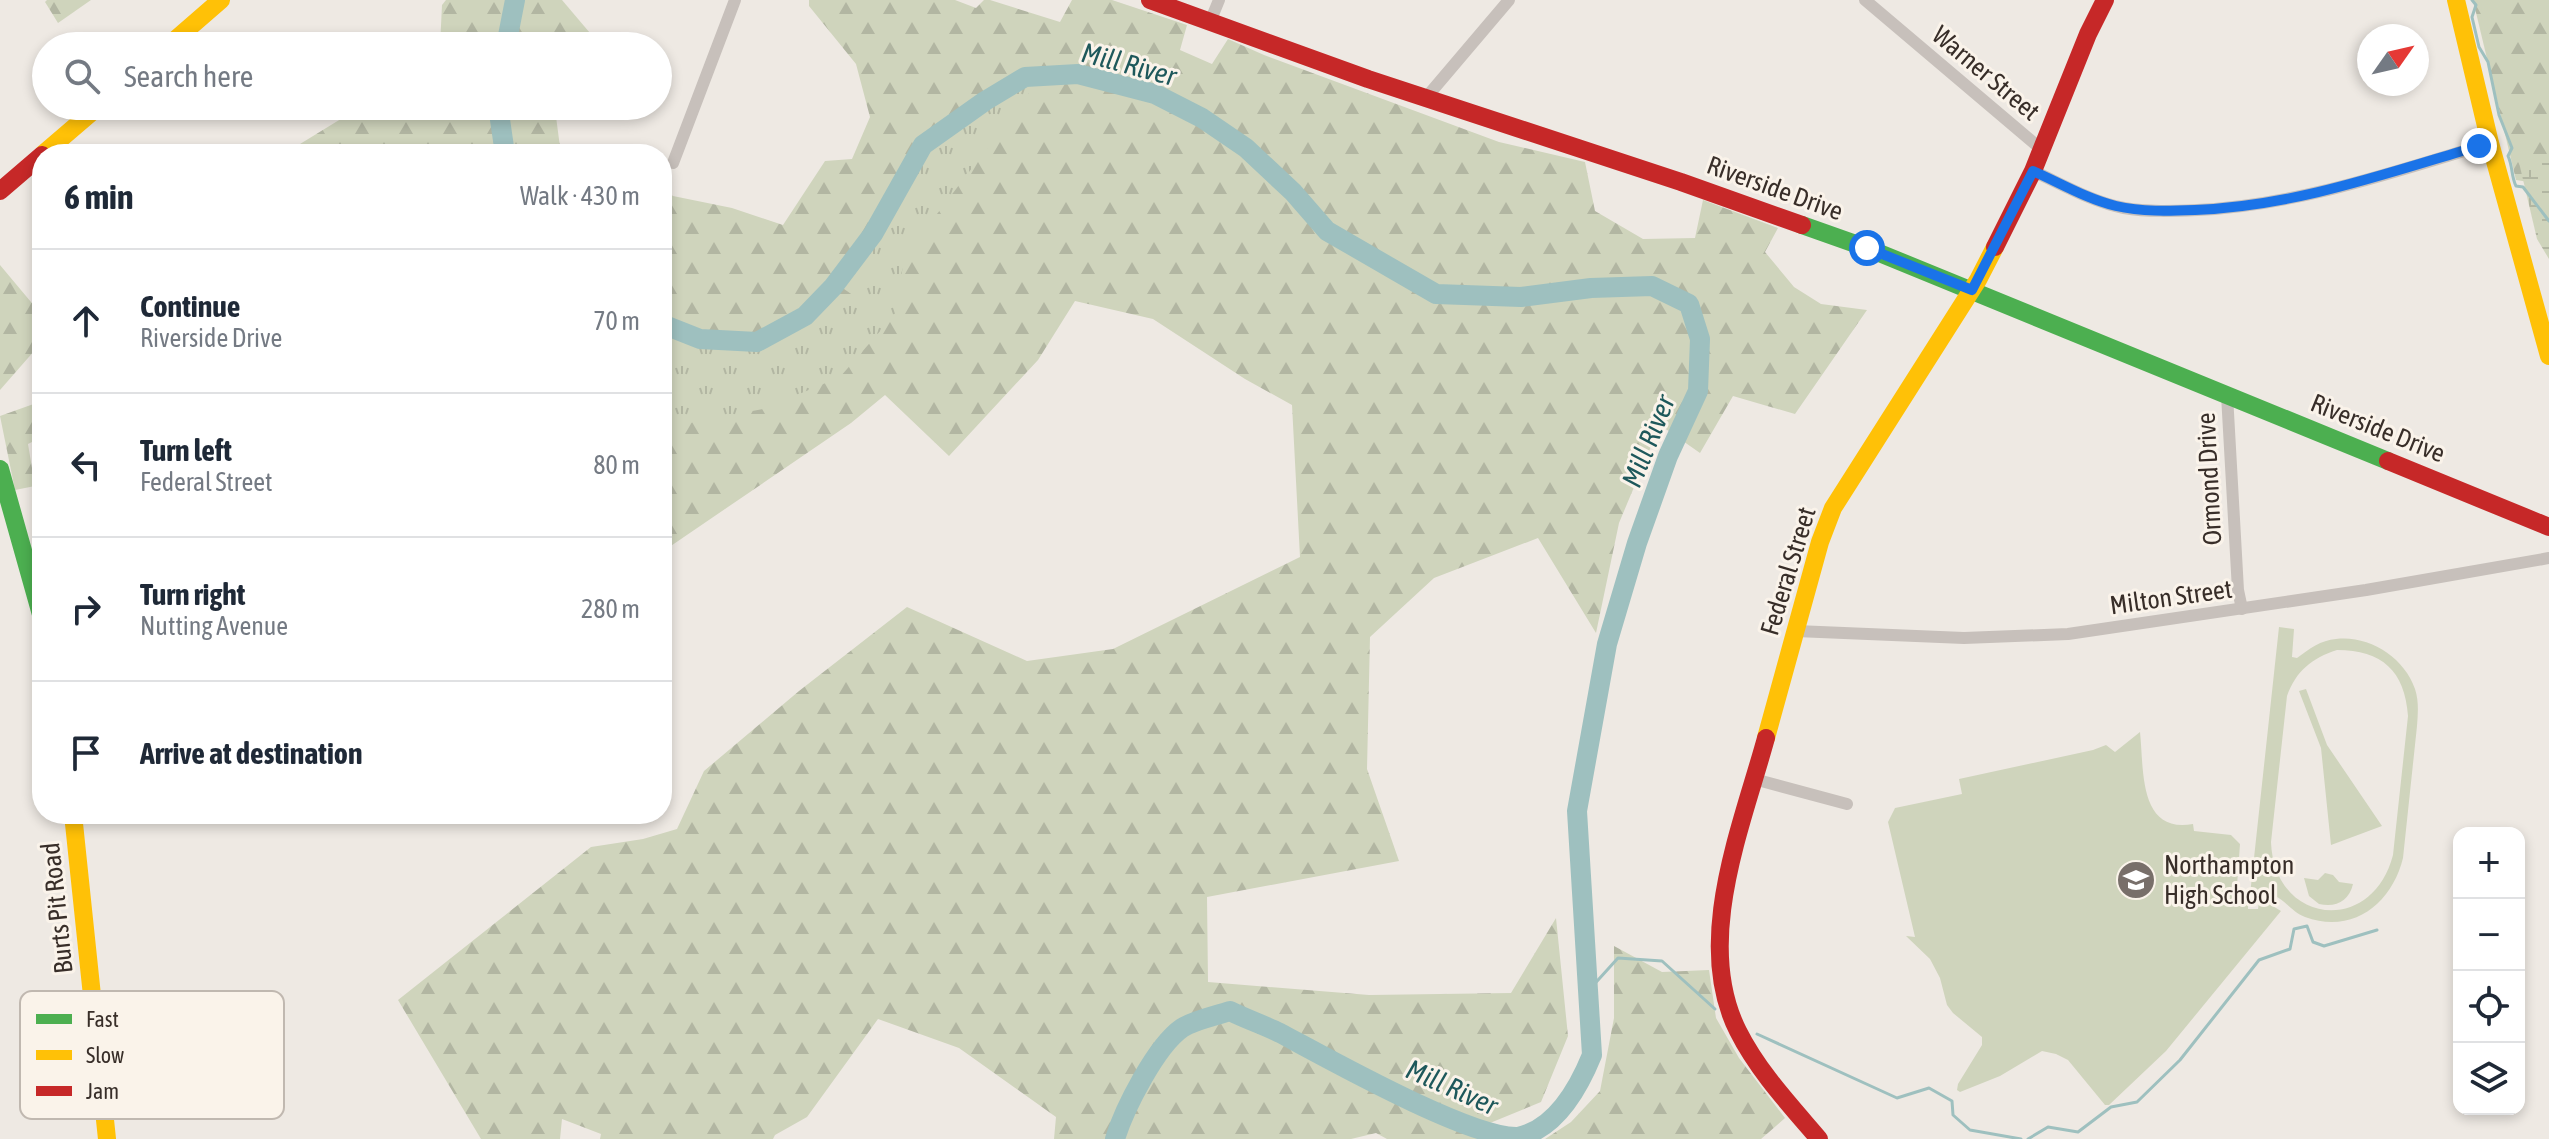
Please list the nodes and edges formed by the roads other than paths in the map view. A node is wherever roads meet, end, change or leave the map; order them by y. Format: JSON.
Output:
{"nodes":[{"id":1,"x":221,"y":0,"type":"edge"},
{"id":2,"x":735,"y":0,"type":"edge"},
{"id":3,"x":1150,"y":0,"type":"edge"},
{"id":4,"x":1219,"y":0,"type":"edge"},
{"id":5,"x":1509,"y":0,"type":"edge"},
{"id":6,"x":1865,"y":0,"type":"edge"},
{"id":7,"x":2105,"y":0,"type":"edge"},
{"id":8,"x":2456,"y":0,"type":"edge"},
{"id":9,"x":1210,"y":22,"type":"junction"},
{"id":10,"x":184,"y":32,"type":"edge"},
{"id":11,"x":1425,"y":99,"type":"junction"},
{"id":12,"x":83,"y":120,"type":"edge"},
{"id":13,"x":2490,"y":143,"type":"junction"},
{"id":14,"x":55,"y":144,"type":"edge"},
{"id":15,"x":2041,"y":149,"type":"junction"},
{"id":16,"x":32,"y":163,"type":"edge"},
{"id":17,"x":673,"y":163,"type":"dead end"},
{"id":18,"x":2033,"y":171,"type":"junction"},
{"id":19,"x":0,"y":191,"type":"edge"},
{"id":20,"x":1972,"y":290,"type":"junction"},
{"id":21,"x":2549,"y":356,"type":"edge"},
{"id":22,"x":2227,"y":395,"type":"junction"},
{"id":23,"x":0,"y":469,"type":"edge"},
{"id":24,"x":2549,"y":527,"type":"edge"},
{"id":25,"x":2549,"y":558,"type":"edge"},
{"id":26,"x":32,"y":583,"type":"edge"},
{"id":27,"x":2242,"y":609,"type":"junction"},
{"id":28,"x":1796,"y":631,"type":"junction"},
{"id":29,"x":1754,"y":779,"type":"junction"},
{"id":30,"x":1847,"y":804,"type":"dead end"},
{"id":31,"x":74,"y":824,"type":"edge"},
{"id":32,"x":92,"y":991,"type":"edge"},
{"id":33,"x":105,"y":1119,"type":"edge"},
{"id":34,"x":107,"y":1139,"type":"edge"},
{"id":35,"x":1819,"y":1139,"type":"edge"}],
"edges":[{"from":1,"to":10,"type":"street"},
{"from":2,"to":17,"type":"street"},
{"from":3,"to":9,"type":"street","name":"Riverside Drive"},
{"from":4,"to":9,"type":"street"},
{"from":5,"to":11,"type":"street"},
{"from":6,"to":15,"type":"street","name":"Warner Street"},
{"from":7,"to":15,"type":"street","name":"Federal Street"},
{"from":8,"to":13,"type":"street"},
{"from":9,"to":11,"type":"street","name":"Riverside Drive"},
{"from":11,"to":20,"type":"street","name":"Riverside Drive"},
{"from":12,"to":14,"type":"street"},
{"from":13,"to":18,"type":"street"},
{"from":13,"to":21,"type":"street"},
{"from":15,"to":18,"type":"street","name":"Federal Street"},
{"from":16,"to":19,"type":"street"},
{"from":18,"to":20,"type":"street","name":"Federal Street"},
{"from":20,"to":22,"type":"street","name":"Riverside Drive"},
{"from":20,"to":28,"type":"street","name":"Federal Street"},
{"from":22,"to":24,"type":"street","name":"Riverside Drive"},
{"from":22,"to":27,"type":"street","name":"Ormond Drive"},
{"from":23,"to":26,"type":"street"},
{"from":25,"to":27,"type":"street","name":"Milton Street"},
{"from":27,"to":28,"type":"street","name":"Milton Street"},
{"from":28,"to":29,"type":"street","name":"Federal Street"},
{"from":29,"to":30,"type":"street"},
{"from":29,"to":35,"type":"street","name":"Federal Street"},
{"from":31,"to":32,"type":"street","name":"Burts Pit Road"},
{"from":33,"to":34,"type":"street","name":"Burts Pit Road"}]}
